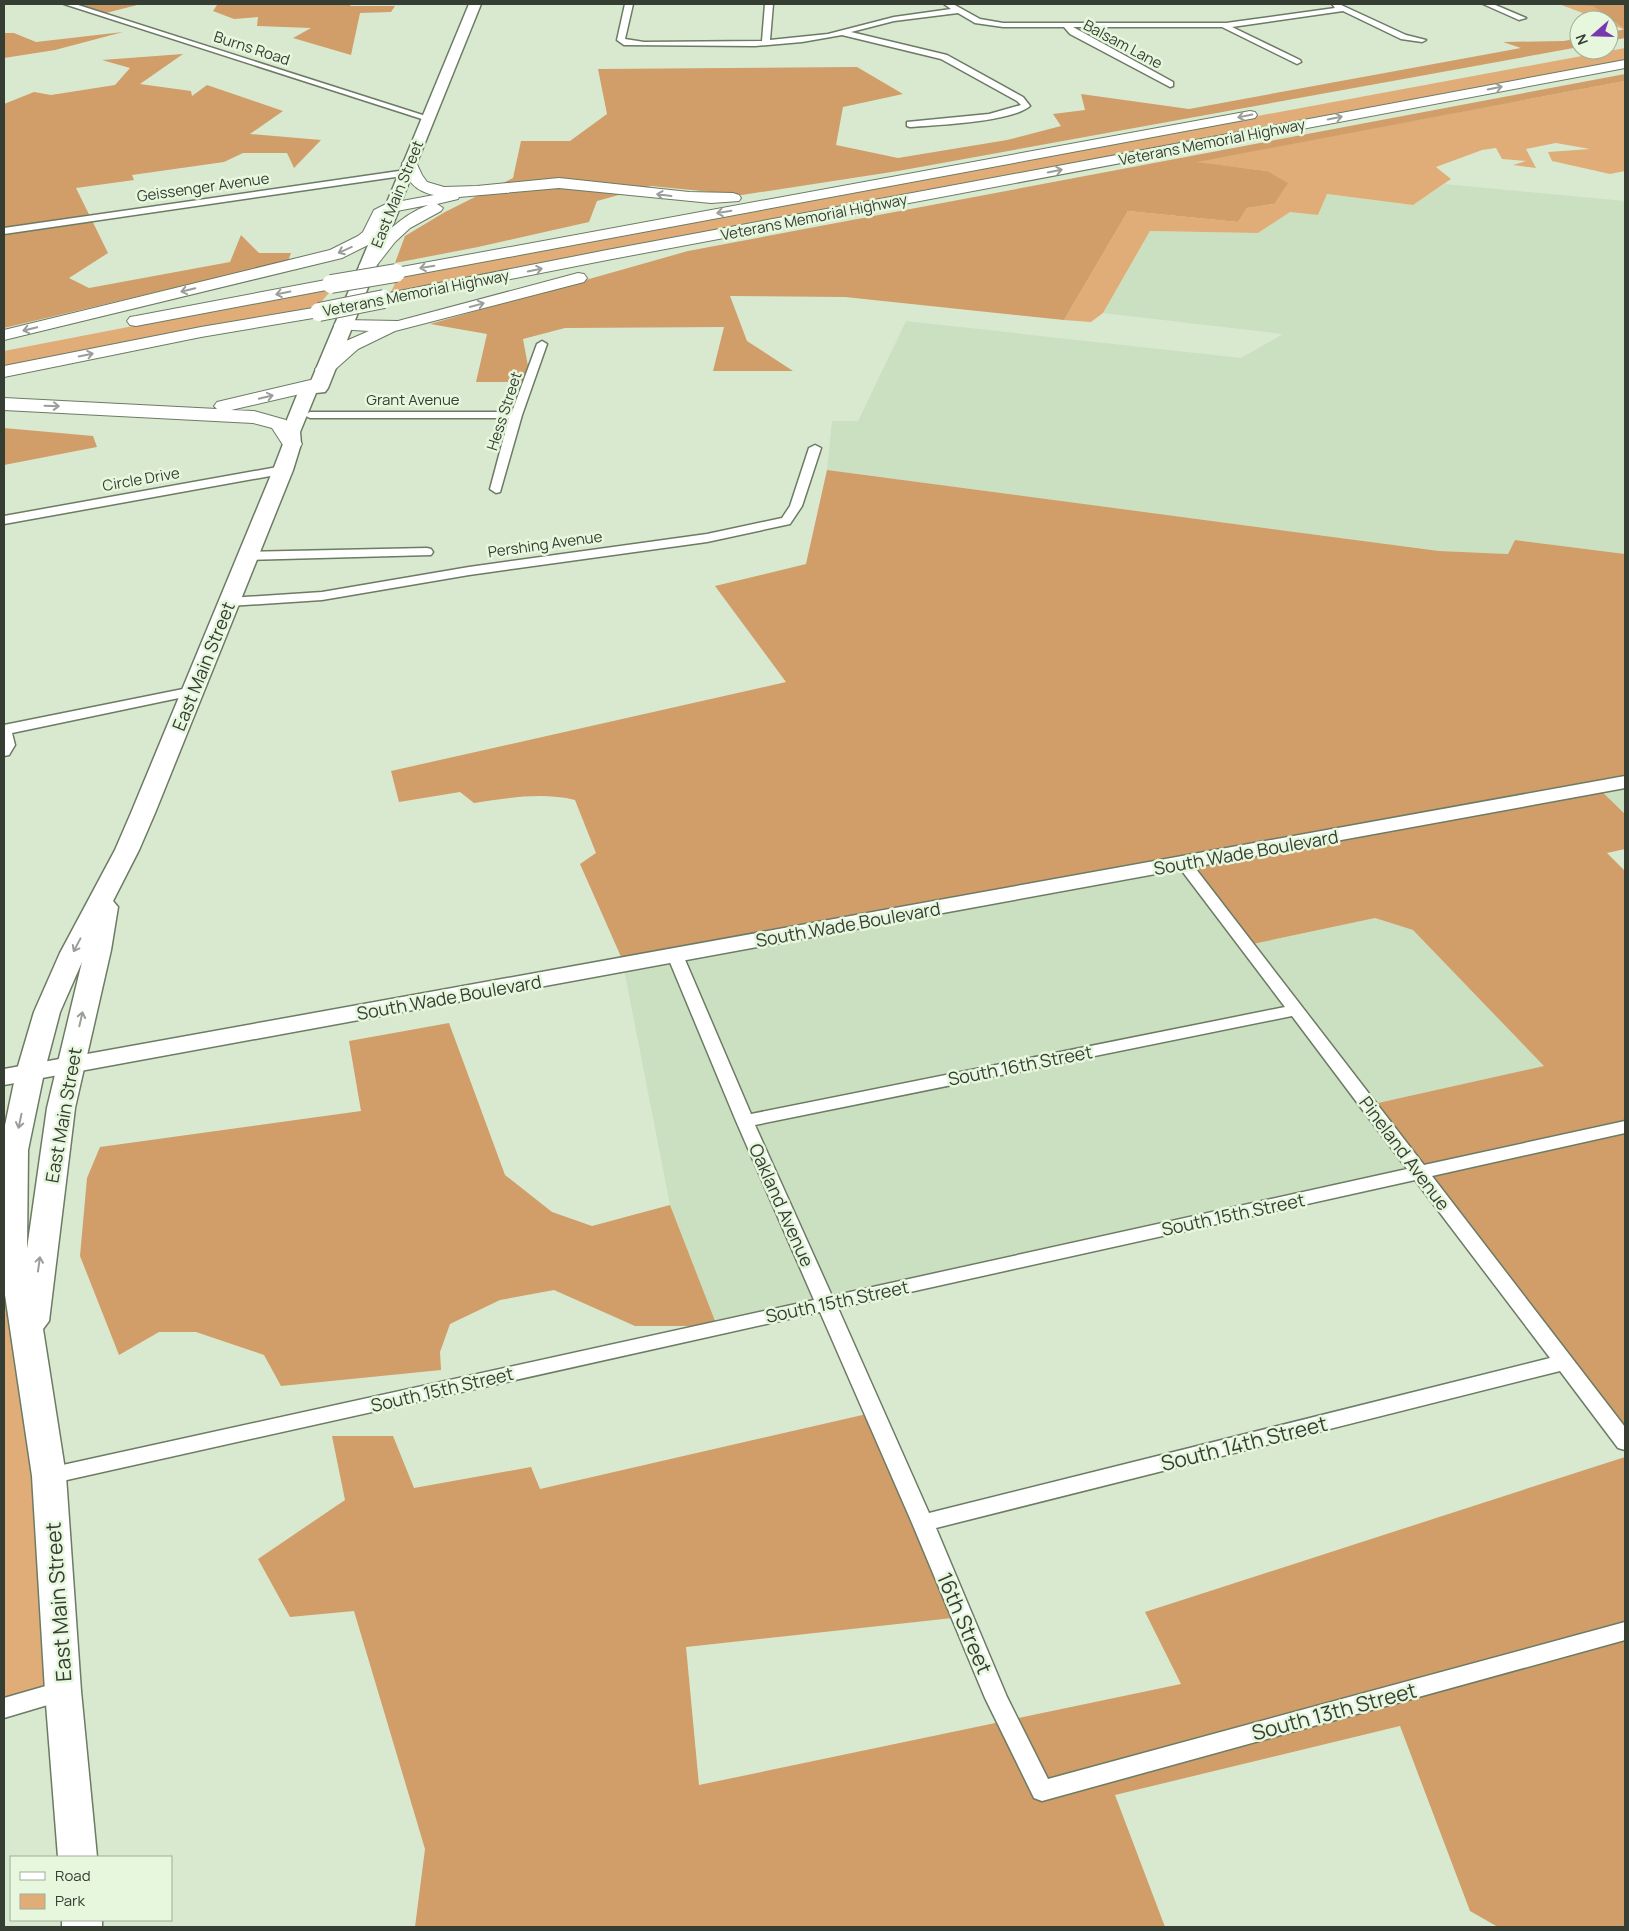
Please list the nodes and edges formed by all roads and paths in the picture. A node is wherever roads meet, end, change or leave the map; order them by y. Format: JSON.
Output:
{"nodes":[{"id":1,"x":68,"y":4,"type":"edge"},
{"id":2,"x":475,"y":4,"type":"edge"},
{"id":3,"x":629,"y":4,"type":"edge"},
{"id":4,"x":769,"y":4,"type":"edge"},
{"id":5,"x":948,"y":4,"type":"edge"},
{"id":6,"x":1332,"y":4,"type":"edge"},
{"id":7,"x":1486,"y":4,"type":"edge"},
{"id":8,"x":1343,"y":9,"type":"junction"},
{"id":9,"x":960,"y":10,"type":"junction"},
{"id":10,"x":1522,"y":18,"type":"dead end"},
{"id":11,"x":1066,"y":25,"type":"junction"},
{"id":12,"x":1223,"y":25,"type":"junction"},
{"id":13,"x":843,"y":32,"type":"junction"},
{"id":14,"x":1422,"y":40,"type":"dead end"},
{"id":15,"x":622,"y":41,"type":"joint"},
{"id":16,"x":766,"y":43,"type":"junction"},
{"id":17,"x":1297,"y":62,"type":"dead end"},
{"id":18,"x":1625,"y":64,"type":"edge"},
{"id":19,"x":1170,"y":84,"type":"dead end"},
{"id":20,"x":1267,"y":112,"type":"dead end"},
{"id":21,"x":428,"y":118,"type":"junction"},
{"id":22,"x":910,"y":124,"type":"dead end"},
{"id":23,"x":1007,"y":160,"type":"junction"},
{"id":24,"x":408,"y":168,"type":"junction"},
{"id":25,"x":1028,"y":176,"type":"junction"},
{"id":26,"x":490,"y":189,"type":"junction"},
{"id":27,"x":612,"y":202,"type":"dead end"},
{"id":28,"x":392,"y":207,"type":"junction"},
{"id":29,"x":608,"y":219,"type":"dead end"},
{"id":30,"x":4,"y":231,"type":"edge"},
{"id":31,"x":448,"y":263,"type":"junction"},
{"id":32,"x":367,"y":266,"type":"junction"},
{"id":33,"x":343,"y":325,"type":"junction"},
{"id":34,"x":398,"y":326,"type":"junction"},
{"id":35,"x":4,"y":335,"type":"edge"},
{"id":36,"x":542,"y":344,"type":"dead end"},
{"id":37,"x":4,"y":347,"type":"edge"},
{"id":38,"x":4,"y":372,"type":"edge"},
{"id":39,"x":321,"y":377,"type":"junction"},
{"id":40,"x":4,"y":404,"type":"edge"},
{"id":41,"x":113,"y":409,"type":"junction"},
{"id":42,"x":516,"y":414,"type":"junction"},
{"id":43,"x":310,"y":415,"type":"junction"},
{"id":44,"x":292,"y":444,"type":"junction"},
{"id":45,"x":815,"y":448,"type":"dead end"},
{"id":46,"x":283,"y":470,"type":"junction"},
{"id":47,"x":496,"y":489,"type":"dead end"},
{"id":48,"x":4,"y":520,"type":"edge"},
{"id":49,"x":427,"y":552,"type":"dead end"},
{"id":50,"x":248,"y":556,"type":"junction"},
{"id":51,"x":229,"y":602,"type":"junction"},
{"id":52,"x":193,"y":691,"type":"junction"},
{"id":53,"x":4,"y":730,"type":"edge"},
{"id":54,"x":4,"y":752,"type":"edge"},
{"id":55,"x":1625,"y":782,"type":"edge"},
{"id":56,"x":1184,"y":863,"type":"junction"},
{"id":57,"x":108,"y":886,"type":"junction"},
{"id":58,"x":675,"y":955,"type":"junction"},
{"id":59,"x":1296,"y":1010,"type":"junction"},
{"id":60,"x":70,"y":1067,"type":"junction"},
{"id":61,"x":17,"y":1076,"type":"edge"},
{"id":62,"x":745,"y":1121,"type":"junction"},
{"id":63,"x":1625,"y":1127,"type":"edge"},
{"id":64,"x":1420,"y":1173,"type":"junction"},
{"id":65,"x":826,"y":1304,"type":"junction"},
{"id":66,"x":30,"y":1347,"type":"junction"},
{"id":67,"x":1565,"y":1362,"type":"junction"},
{"id":68,"x":1625,"y":1442,"type":"edge"},
{"id":69,"x":893,"y":1454,"type":"joint"},
{"id":70,"x":49,"y":1476,"type":"junction"},
{"id":71,"x":924,"y":1523,"type":"junction"},
{"id":72,"x":1625,"y":1631,"type":"edge"},
{"id":73,"x":63,"y":1691,"type":"junction"},
{"id":74,"x":4,"y":1708,"type":"edge"},
{"id":75,"x":1042,"y":1791,"type":"joint"},
{"id":76,"x":77,"y":1856,"type":"edge"}],
"edges":[{"from":1,"to":21,"type":"street","name":"Burns Road"},
{"from":2,"to":21,"type":"main road","name":"East Main Street"},
{"from":3,"to":15,"type":"street"},
{"from":4,"to":16,"type":"street"},
{"from":5,"to":9,"type":"street"},
{"from":6,"to":8,"type":"street"},
{"from":7,"to":10,"type":"street"},
{"from":8,"to":12,"type":"street"},
{"from":8,"to":14,"type":"street"},
{"from":9,"to":11,"type":"street"},
{"from":9,"to":13,"type":"street"},
{"from":11,"to":12,"type":"street"},
{"from":11,"to":19,"type":"street","name":"Balsam Lane"},
{"from":12,"to":17,"type":"street"},
{"from":13,"to":16,"type":"street"},
{"from":13,"to":22,"type":"street"},
{"from":15,"to":16,"type":"street"},
{"from":25,"to":18,"type":"highway","name":"Veterans Memorial Highway","one_way":true},
{"from":20,"to":23,"type":"highway","name":"Veterans Memorial Highway","one_way":true},
{"from":21,"to":24,"type":"main road","name":"East Main Street"},
{"from":23,"to":26,"type":"highway","one_way":true},
{"from":23,"to":31,"type":"highway","name":"Veterans Memorial Highway","one_way":true},
{"from":24,"to":26,"type":"highway"},
{"from":24,"to":28,"type":"main road","name":"East Main Street"},
{"from":24,"to":30,"type":"street","name":"Geissenger Avenue"},
{"from":34,"to":25,"type":"highway","one_way":true},
{"from":38,"to":25,"type":"highway","name":"Veterans Memorial Highway","one_way":true,"bridge":true},
{"from":26,"to":28,"type":"highway"},
{"from":27,"to":32,"type":"highway"},
{"from":28,"to":32,"type":"highway","name":"East Main Street"},
{"from":28,"to":35,"type":"highway","one_way":true},
{"from":29,"to":31,"type":"highway"},
{"from":31,"to":37,"type":"highway","name":"Veterans Memorial Highway","one_way":true,"bridge":true},
{"from":32,"to":33,"type":"highway","name":"East Main Street"},
{"from":33,"to":34,"type":"highway"},
{"from":33,"to":39,"type":"highway","name":"East Main Street"},
{"from":34,"to":39,"type":"highway"},
{"from":36,"to":42,"type":"street","name":"Hess Street"},
{"from":41,"to":39,"type":"highway","one_way":true},
{"from":39,"to":43,"type":"highway","name":"East Main Street"},
{"from":39,"to":44,"type":"highway","name":"East Main Street"},
{"from":40,"to":41,"type":"highway","one_way":true},
{"from":41,"to":44,"type":"highway"},
{"from":42,"to":43,"type":"street","name":"Grant Avenue"},
{"from":42,"to":47,"type":"street","name":"Hess Street"},
{"from":43,"to":44,"type":"highway","name":"East Main Street"},
{"from":44,"to":46,"type":"highway","name":"East Main Street"},
{"from":45,"to":51,"type":"street","name":"Pershing Avenue"},
{"from":46,"to":48,"type":"street","name":"Circle Drive"},
{"from":46,"to":50,"type":"highway","name":"East Main Street"},
{"from":49,"to":50,"type":"street"},
{"from":50,"to":51,"type":"highway","name":"East Main Street"},
{"from":51,"to":52,"type":"highway","name":"East Main Street"},
{"from":52,"to":53,"type":"street"},
{"from":52,"to":57,"type":"highway","name":"East Main Street"},
{"from":53,"to":54,"type":"street"},
{"from":55,"to":56,"type":"main road","name":"South Wade Boulevard"},
{"from":56,"to":58,"type":"main road","name":"South Wade Boulevard"},
{"from":56,"to":59,"type":"street","name":"Pineland Avenue"},
{"from":60,"to":57,"type":"highway","name":"East Main Street","one_way":true},
{"from":57,"to":61,"type":"highway","name":"East Main Street","one_way":true},
{"from":58,"to":60,"type":"main road","name":"South Wade Boulevard"},
{"from":58,"to":62,"type":"street","name":"Oakland Avenue"},
{"from":59,"to":62,"type":"street","name":"South 16th Street"},
{"from":59,"to":64,"type":"street","name":"Pineland Avenue"},
{"from":60,"to":61,"type":"main road","name":"South Wade Boulevard"},
{"from":66,"to":60,"type":"highway","name":"East Main Street","one_way":true},
{"from":61,"to":66,"type":"highway","name":"East Main Street","one_way":true},
{"from":62,"to":65,"type":"street","name":"Oakland Avenue"},
{"from":63,"to":64,"type":"street","name":"South 15th Street"},
{"from":64,"to":65,"type":"street","name":"South 15th Street"},
{"from":64,"to":67,"type":"street","name":"Pineland Avenue"},
{"from":65,"to":69,"type":"street","name":"Oakland Avenue"},
{"from":65,"to":70,"type":"street","name":"South 15th Street"},
{"from":66,"to":70,"type":"highway","name":"East Main Street"},
{"from":67,"to":68,"type":"street","name":"Pineland Avenue"},
{"from":67,"to":71,"type":"street","name":"South 14th Street"},
{"from":69,"to":71,"type":"street","name":"16th Street"},
{"from":70,"to":73,"type":"highway","name":"East Main Street"},
{"from":71,"to":75,"type":"street","name":"16th Street"},
{"from":72,"to":75,"type":"street","name":"South 13th Street"},
{"from":73,"to":74,"type":"street"},
{"from":73,"to":76,"type":"highway","name":"East Main Street"}]}
